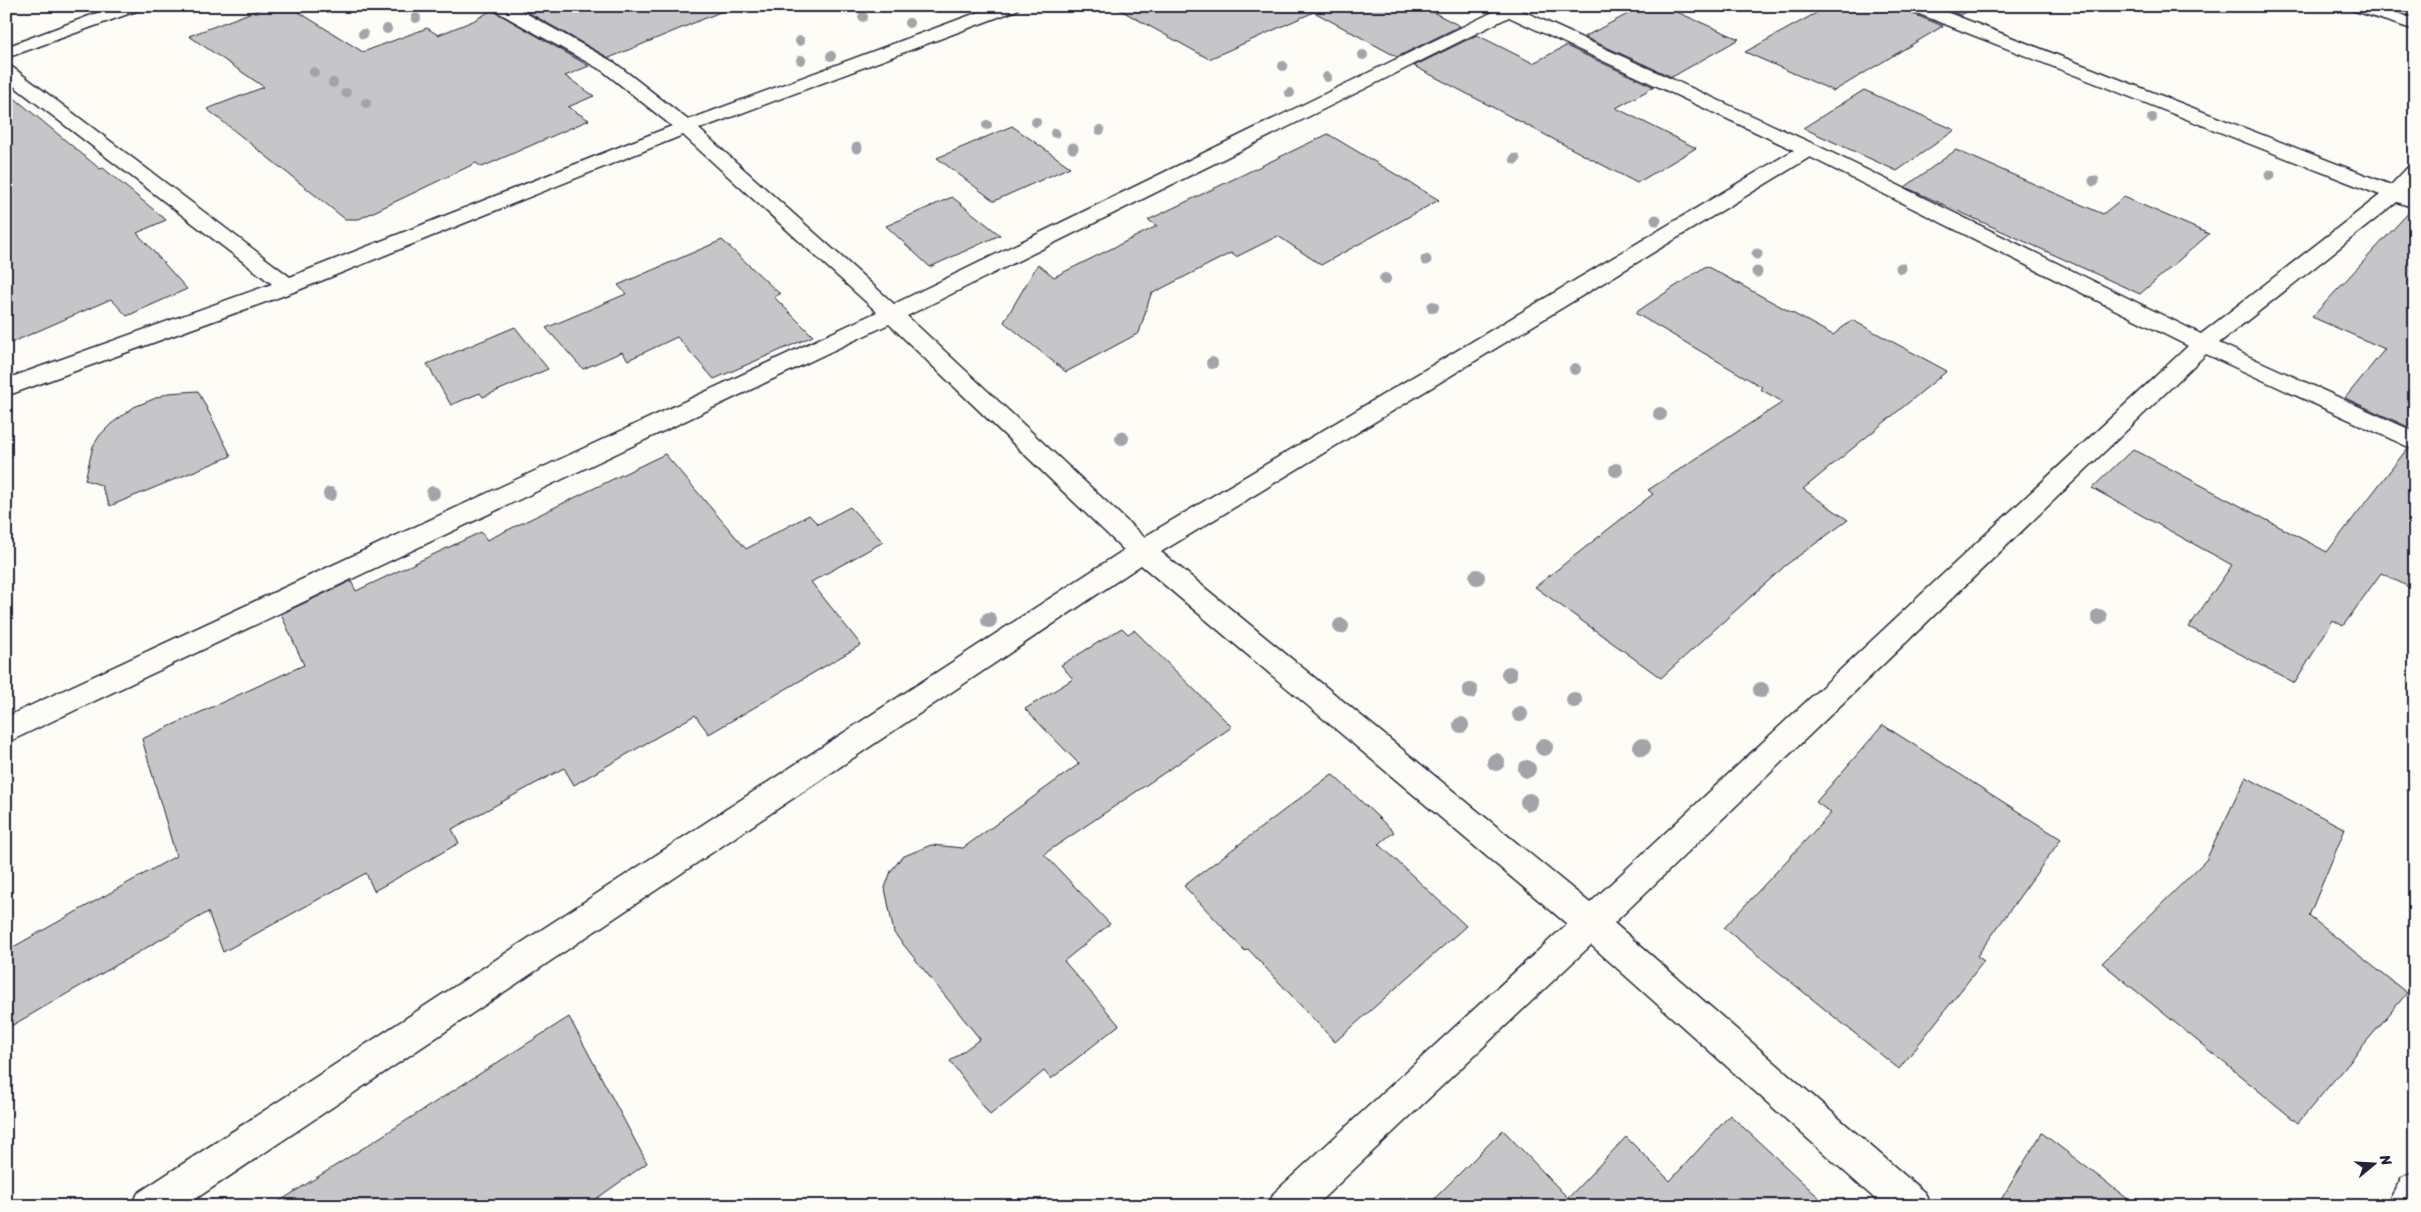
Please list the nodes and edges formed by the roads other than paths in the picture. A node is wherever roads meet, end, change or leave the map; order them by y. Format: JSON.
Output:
{"nodes":[{"id":1,"x":134,"y":6,"type":"edge"},
{"id":2,"x":500,"y":6,"type":"edge"},
{"id":3,"x":1011,"y":6,"type":"edge"},
{"id":4,"x":1915,"y":6,"type":"edge"},
{"id":5,"x":2358,"y":6,"type":"edge"},
{"id":6,"x":1503,"y":9,"type":"edge"},
{"id":7,"x":2415,"y":25,"type":"edge"},
{"id":8,"x":6,"y":53,"type":"edge"},
{"id":9,"x":6,"y":70,"type":"edge"},
{"id":10,"x":686,"y":128,"type":"junction"},
{"id":11,"x":1809,"y":149,"type":"junction"},
{"id":12,"x":2415,"y":171,"type":"edge"},
{"id":13,"x":2394,"y":194,"type":"junction"},
{"id":14,"x":2415,"y":202,"type":"edge"},
{"id":15,"x":288,"y":286,"type":"junction"},
{"id":16,"x":892,"y":314,"type":"junction"},
{"id":17,"x":2203,"y":344,"type":"junction"},
{"id":18,"x":6,"y":388,"type":"edge"},
{"id":19,"x":2415,"y":442,"type":"edge"},
{"id":20,"x":1142,"y":551,"type":"junction"},
{"id":21,"x":6,"y":731,"type":"edge"},
{"id":22,"x":1591,"y":924,"type":"junction"},
{"id":23,"x":2415,"y":1190,"type":"edge"},
{"id":24,"x":151,"y":1206,"type":"edge"},
{"id":25,"x":1287,"y":1206,"type":"edge"},
{"id":26,"x":1912,"y":1206,"type":"edge"},
{"id":27,"x":2405,"y":1206,"type":"edge"}],
"edges":[{"from":1,"to":8,"type":"street"},
{"from":2,"to":10,"type":"street"},
{"from":3,"to":10,"type":"street"},
{"from":4,"to":13,"type":"street"},
{"from":5,"to":7,"type":"street"},
{"from":6,"to":11,"type":"street"},
{"from":6,"to":16,"type":"street"},
{"from":9,"to":15,"type":"street"},
{"from":10,"to":15,"type":"street"},
{"from":10,"to":16,"type":"street"},
{"from":11,"to":17,"type":"street"},
{"from":11,"to":20,"type":"street"},
{"from":12,"to":13,"type":"street"},
{"from":13,"to":14,"type":"street"},
{"from":13,"to":17,"type":"street"},
{"from":15,"to":18,"type":"street"},
{"from":16,"to":20,"type":"street"},
{"from":16,"to":21,"type":"street"},
{"from":17,"to":19,"type":"street"},
{"from":17,"to":22,"type":"street"},
{"from":20,"to":22,"type":"street"},
{"from":20,"to":24,"type":"street"},
{"from":22,"to":25,"type":"street"},
{"from":22,"to":26,"type":"street"},
{"from":23,"to":27,"type":"street"}]}
